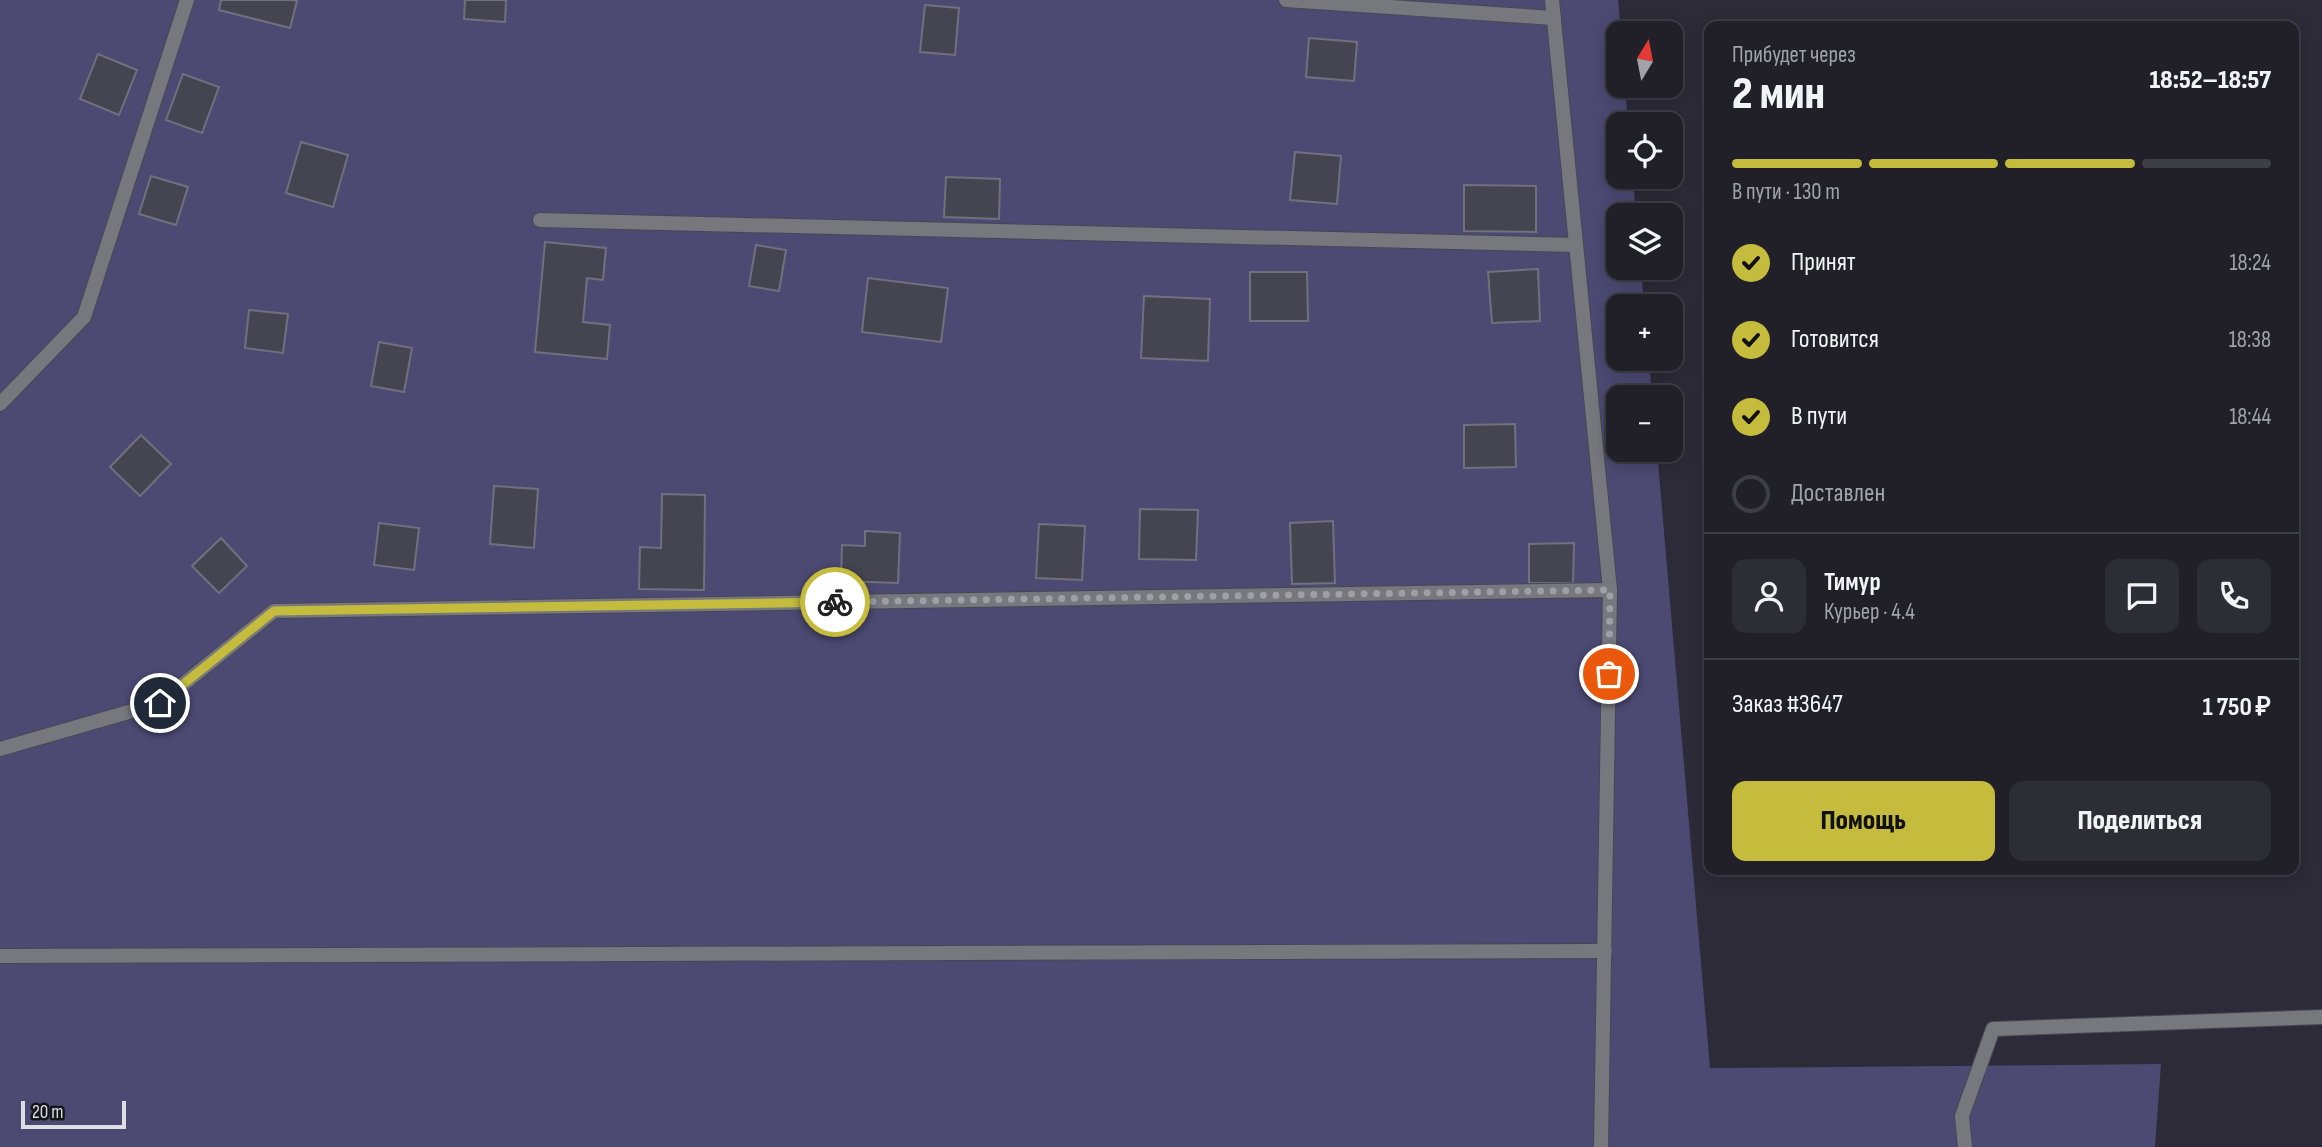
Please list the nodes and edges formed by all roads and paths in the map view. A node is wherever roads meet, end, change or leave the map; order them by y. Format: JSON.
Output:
{"nodes":[{"id":1,"x":187,"y":0,"type":"edge"},
{"id":2,"x":1286,"y":0,"type":"edge"},
{"id":3,"x":1552,"y":0,"type":"edge"},
{"id":4,"x":1554,"y":18,"type":"junction"},
{"id":5,"x":540,"y":220,"type":"dead end"},
{"id":6,"x":1576,"y":245,"type":"junction"},
{"id":7,"x":0,"y":404,"type":"edge"},
{"id":8,"x":1610,"y":590,"type":"junction"},
{"id":9,"x":0,"y":750,"type":"edge"},
{"id":10,"x":1605,"y":951,"type":"junction"},
{"id":11,"x":0,"y":956,"type":"edge"},
{"id":12,"x":2322,"y":1017,"type":"edge"},
{"id":13,"x":1601,"y":1147,"type":"edge"},
{"id":14,"x":1965,"y":1147,"type":"edge"}],
"edges":[{"from":1,"to":7,"type":"lane"},
{"from":2,"to":4,"type":"lane"},
{"from":3,"to":4,"type":"lane"},
{"from":4,"to":6,"type":"lane"},
{"from":5,"to":6,"type":"lane"},
{"from":6,"to":8,"type":"lane"},
{"from":8,"to":9,"type":"lane"},
{"from":8,"to":10,"type":"lane"},
{"from":10,"to":11,"type":"lane"},
{"from":10,"to":13,"type":"lane"},
{"from":12,"to":14,"type":"lane"}]}
